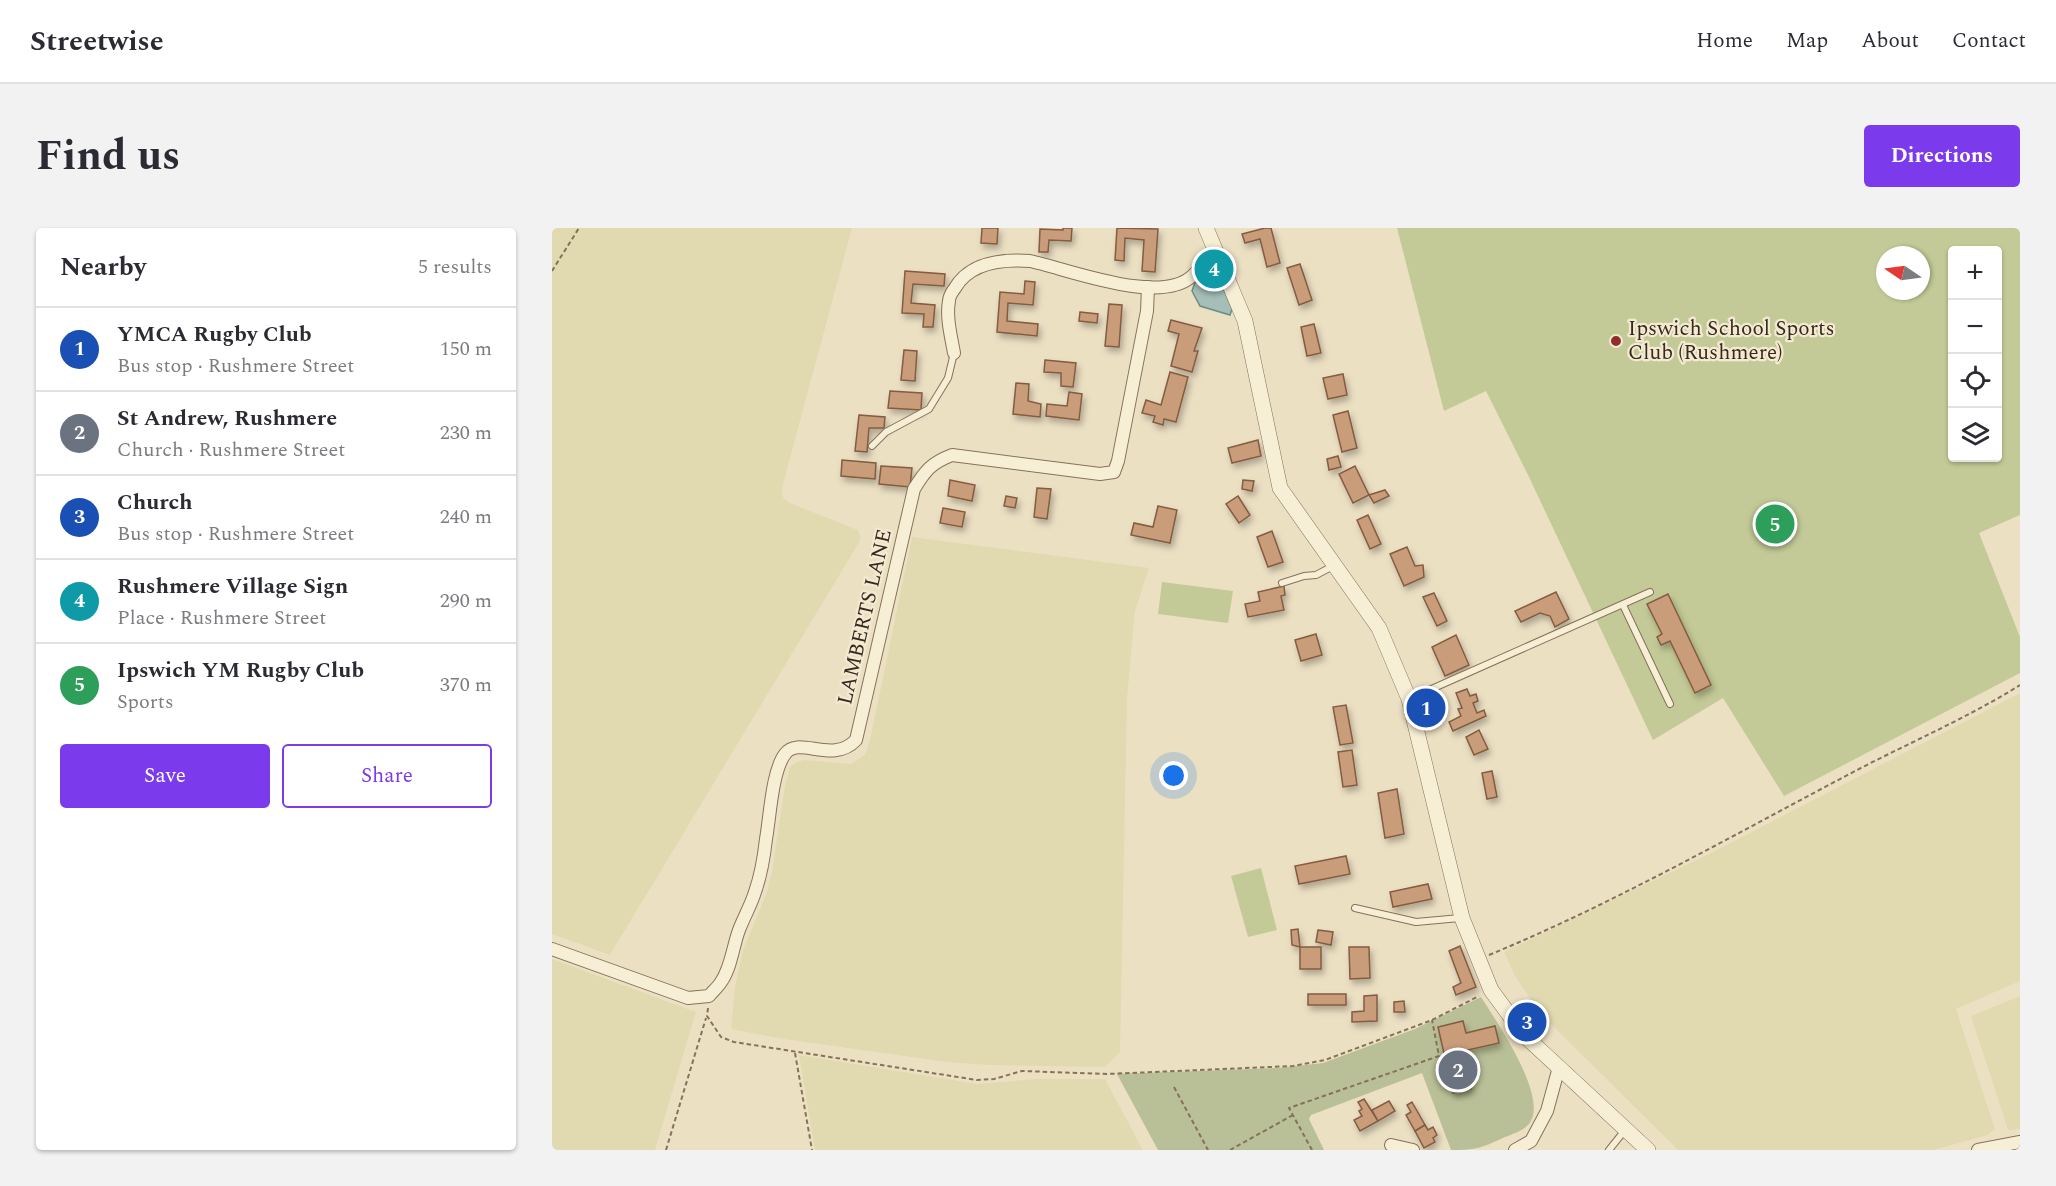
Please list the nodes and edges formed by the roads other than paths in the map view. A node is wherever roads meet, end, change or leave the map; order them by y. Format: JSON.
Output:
{"nodes":[{"id":1,"x":1206,"y":228,"type":"edge"},
{"id":2,"x":1216,"y":250,"type":"junction"},
{"id":3,"x":1148,"y":287,"type":"junction"},
{"id":4,"x":954,"y":352,"type":"joint"},
{"id":5,"x":872,"y":446,"type":"dead end"},
{"id":6,"x":1335,"y":565,"type":"junction"},
{"id":7,"x":1282,"y":583,"type":"dead end"},
{"id":8,"x":1650,"y":592,"type":"dead end"},
{"id":9,"x":1623,"y":605,"type":"junction"},
{"id":10,"x":1409,"y":699,"type":"junction"},
{"id":11,"x":1670,"y":704,"type":"dead end"},
{"id":12,"x":1355,"y":908,"type":"dead end"},
{"id":13,"x":1462,"y":918,"type":"junction"},
{"id":14,"x":552,"y":949,"type":"edge"},
{"id":15,"x":1559,"y":1067,"type":"junction"},
{"id":16,"x":1626,"y":1130,"type":"junction"},
{"id":17,"x":2020,"y":1142,"type":"edge"},
{"id":18,"x":1391,"y":1145,"type":"dead end"},
{"id":19,"x":1413,"y":1150,"type":"edge"},
{"id":20,"x":1515,"y":1150,"type":"edge"},
{"id":21,"x":1610,"y":1150,"type":"edge"},
{"id":22,"x":1648,"y":1150,"type":"edge"},
{"id":23,"x":1978,"y":1150,"type":"edge"}],
"edges":[{"from":1,"to":2,"type":"street"},
{"from":2,"to":3,"type":"street"},
{"from":2,"to":6,"type":"street"},
{"from":3,"to":4,"type":"street"},
{"from":3,"to":14,"type":"street","name":"LAMBERTS LANE"},
{"from":4,"to":5,"type":"lane"},
{"from":6,"to":7,"type":"lane"},
{"from":6,"to":10,"type":"street"},
{"from":8,"to":9,"type":"lane"},
{"from":9,"to":10,"type":"lane"},
{"from":9,"to":11,"type":"lane"},
{"from":10,"to":13,"type":"street"},
{"from":12,"to":13,"type":"lane"},
{"from":13,"to":15,"type":"street"},
{"from":15,"to":16,"type":"street"},
{"from":15,"to":20,"type":"street"},
{"from":16,"to":21,"type":"lane"},
{"from":16,"to":22,"type":"street"},
{"from":17,"to":23,"type":"street"},
{"from":18,"to":19,"type":"street"}]}
